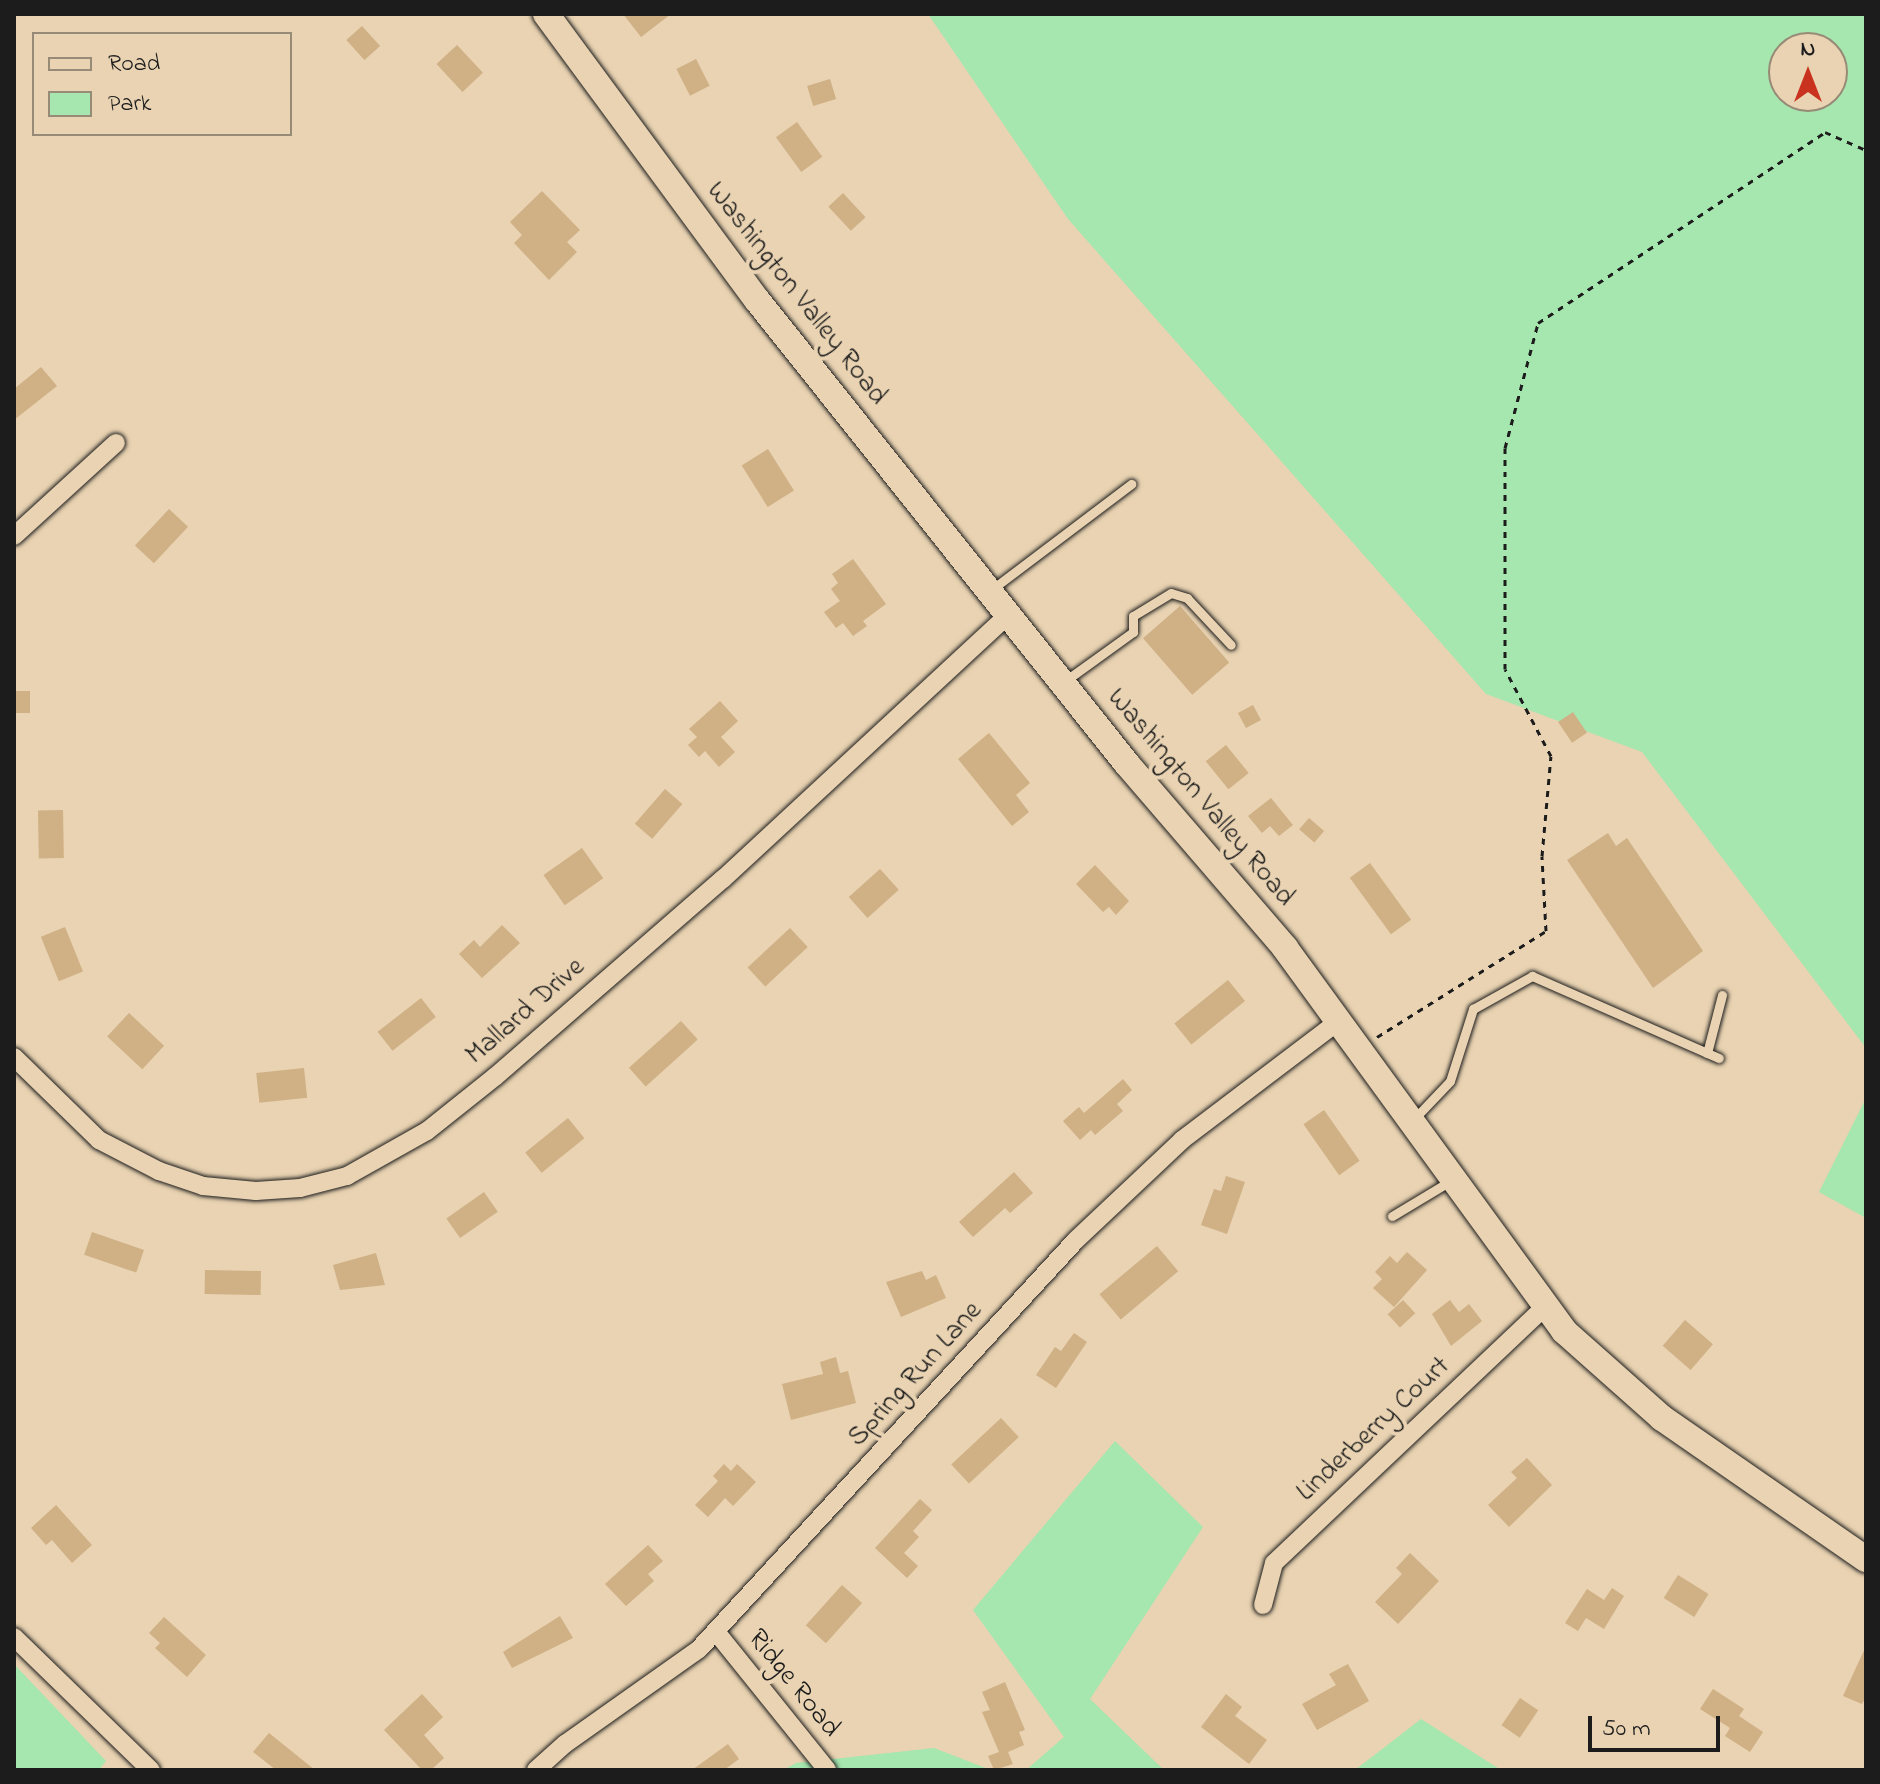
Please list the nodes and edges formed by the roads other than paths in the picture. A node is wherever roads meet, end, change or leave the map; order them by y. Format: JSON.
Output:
{"nodes":[{"id":1,"x":546,"y":14,"type":"edge"},
{"id":2,"x":116,"y":443,"type":"dead end"},
{"id":3,"x":1131,"y":484,"type":"dead end"},
{"id":4,"x":14,"y":536,"type":"edge"},
{"id":5,"x":988,"y":592,"type":"junction"},
{"id":6,"x":1007,"y":616,"type":"junction"},
{"id":7,"x":1231,"y":645,"type":"dead end"},
{"id":8,"x":1062,"y":683,"type":"junction"},
{"id":9,"x":1722,"y":995,"type":"dead end"},
{"id":10,"x":1340,"y":1020,"type":"junction"},
{"id":11,"x":1707,"y":1053,"type":"junction"},
{"id":12,"x":14,"y":1057,"type":"edge"},
{"id":13,"x":1719,"y":1058,"type":"dead end"},
{"id":14,"x":1411,"y":1122,"type":"junction"},
{"id":15,"x":1452,"y":1180,"type":"junction"},
{"id":16,"x":1392,"y":1216,"type":"dead end"},
{"id":17,"x":1545,"y":1307,"type":"junction"},
{"id":18,"x":1866,"y":1559,"type":"edge"},
{"id":19,"x":1263,"y":1605,"type":"dead end"},
{"id":20,"x":717,"y":1633,"type":"junction"},
{"id":21,"x":14,"y":1637,"type":"edge"},
{"id":22,"x":151,"y":1770,"type":"edge"},
{"id":23,"x":536,"y":1770,"type":"edge"},
{"id":24,"x":827,"y":1770,"type":"edge"}],
"edges":[{"from":1,"to":5,"type":"street","name":"Washington Valley Road"},
{"from":2,"to":4,"type":"street"},
{"from":3,"to":5,"type":"lane"},
{"from":5,"to":6,"type":"street","name":"Washington Valley Road"},
{"from":6,"to":8,"type":"street","name":"Washington Valley Road"},
{"from":6,"to":12,"type":"street","name":"Mallard Drive"},
{"from":7,"to":8,"type":"lane"},
{"from":8,"to":10,"type":"street","name":"Washington Valley Road"},
{"from":9,"to":11,"type":"lane"},
{"from":10,"to":14,"type":"street","name":"Washington Valley Road"},
{"from":10,"to":20,"type":"street","name":"Spring Run Lane"},
{"from":11,"to":13,"type":"lane"},
{"from":11,"to":14,"type":"lane"},
{"from":14,"to":15,"type":"street","name":"Washington Valley Road"},
{"from":15,"to":16,"type":"lane"},
{"from":15,"to":17,"type":"street","name":"Washington Valley Road"},
{"from":17,"to":18,"type":"street","name":"Washington Valley Road"},
{"from":17,"to":19,"type":"street","name":"Linderberry Court"},
{"from":20,"to":23,"type":"street","name":"Spring Run Lane"},
{"from":20,"to":24,"type":"street","name":"Ridge Road"},
{"from":21,"to":22,"type":"street"}]}
